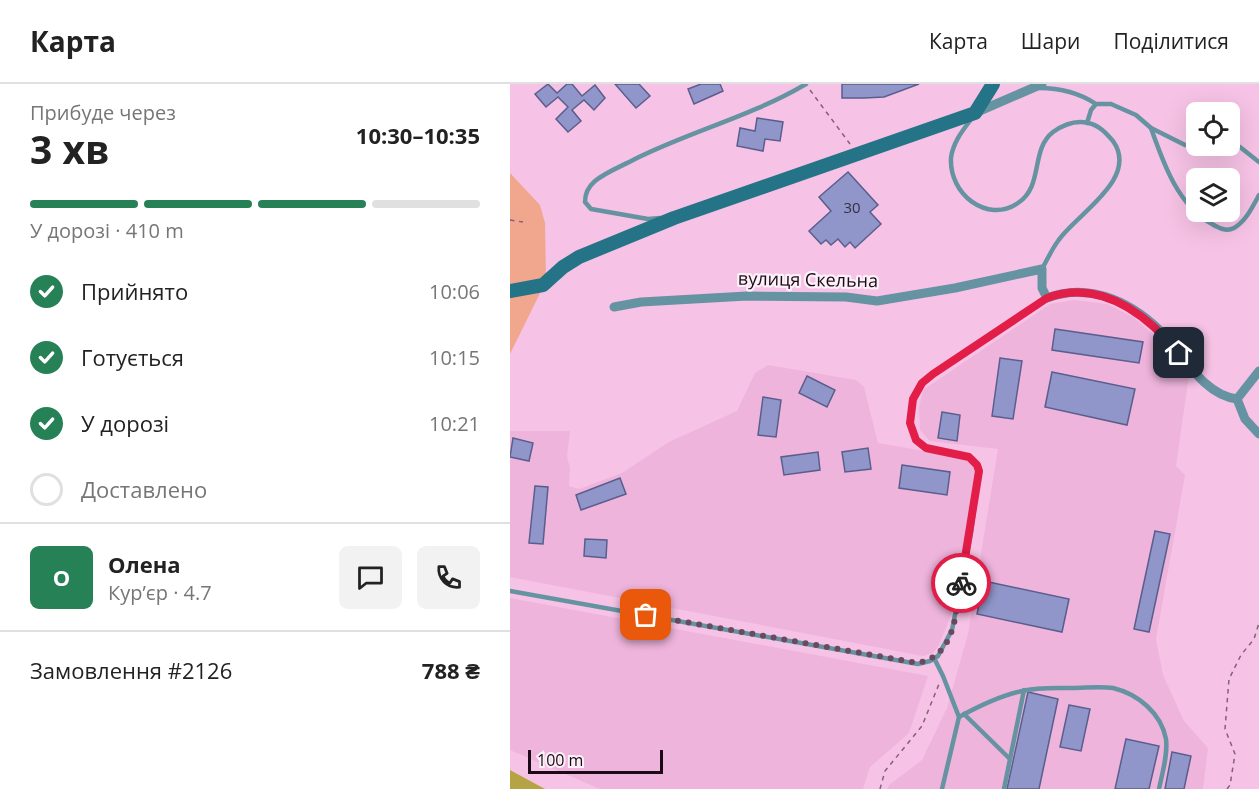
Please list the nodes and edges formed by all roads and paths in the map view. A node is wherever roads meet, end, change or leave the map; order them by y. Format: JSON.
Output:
{"nodes":[{"id":1,"x":806,"y":84,"type":"edge"},
{"id":2,"x":993,"y":84,"type":"edge"},
{"id":3,"x":1038,"y":86,"type":"edge"},
{"id":4,"x":1096,"y":104,"type":"junction"},
{"id":5,"x":975,"y":113,"type":"junction"},
{"id":6,"x":1087,"y":123,"type":"junction"},
{"id":7,"x":1150,"y":128,"type":"junction"},
{"id":8,"x":1186,"y":145,"type":"edge"},
{"id":9,"x":1240,"y":147,"type":"edge"},
{"id":10,"x":858,"y":155,"type":"junction"},
{"id":11,"x":1259,"y":162,"type":"edge"},
{"id":12,"x":1259,"y":195,"type":"edge"},
{"id":13,"x":674,"y":218,"type":"junction"},
{"id":14,"x":510,"y":220,"type":"edge"},
{"id":15,"x":523,"y":222,"type":"dead end"},
{"id":16,"x":1042,"y":269,"type":"junction"},
{"id":17,"x":510,"y":291,"type":"edge"},
{"id":18,"x":1047,"y":298,"type":"junction"},
{"id":19,"x":614,"y":307,"type":"dead end"},
{"id":20,"x":1259,"y":371,"type":"edge"},
{"id":21,"x":1237,"y":399,"type":"junction"},
{"id":22,"x":1259,"y":434,"type":"edge"},
{"id":23,"x":510,"y":591,"type":"edge"},
{"id":24,"x":1259,"y":623,"type":"edge"},
{"id":25,"x":934,"y":658,"type":"junction"},
{"id":26,"x":943,"y":676,"type":"junction"},
{"id":27,"x":1024,"y":690,"type":"junction"},
{"id":28,"x":964,"y":714,"type":"junction"},
{"id":29,"x":958,"y":717,"type":"junction"},
{"id":30,"x":1010,"y":759,"type":"junction"},
{"id":31,"x":880,"y":789,"type":"edge"},
{"id":32,"x":942,"y":789,"type":"edge"},
{"id":33,"x":1004,"y":789,"type":"edge"},
{"id":34,"x":1159,"y":789,"type":"edge"},
{"id":35,"x":1227,"y":789,"type":"edge"}],
"edges":[{"from":1,"to":10,"type":"path"},
{"from":1,"to":13,"type":"lane"},
{"from":2,"to":5,"type":"street"},
{"from":3,"to":4,"type":"lane"},
{"from":3,"to":5,"type":"street"},
{"from":4,"to":6,"type":"lane"},
{"from":4,"to":7,"type":"lane"},
{"from":5,"to":6,"type":"lane"},
{"from":5,"to":10,"type":"street"},
{"from":6,"to":16,"type":"lane"},
{"from":7,"to":8,"type":"lane"},
{"from":7,"to":12,"type":"lane"},
{"from":9,"to":11,"type":"lane"},
{"from":10,"to":13,"type":"street"},
{"from":13,"to":17,"type":"street"},
{"from":14,"to":15,"type":"path"},
{"from":16,"to":18,"type":"street"},
{"from":16,"to":19,"type":"street","name":"вулиця Скельна"},
{"from":18,"to":21,"type":"street"},
{"from":18,"to":25,"type":"lane"},
{"from":20,"to":21,"type":"street"},
{"from":21,"to":22,"type":"street"},
{"from":23,"to":25,"type":"lane"},
{"from":24,"to":35,"type":"path"},
{"from":25,"to":26,"type":"lane"},
{"from":26,"to":29,"type":"lane"},
{"from":26,"to":31,"type":"path"},
{"from":27,"to":28,"type":"lane"},
{"from":27,"to":30,"type":"lane"},
{"from":27,"to":34,"type":"lane"},
{"from":28,"to":29,"type":"lane"},
{"from":28,"to":30,"type":"lane"},
{"from":29,"to":32,"type":"lane"},
{"from":30,"to":33,"type":"lane"}]}
